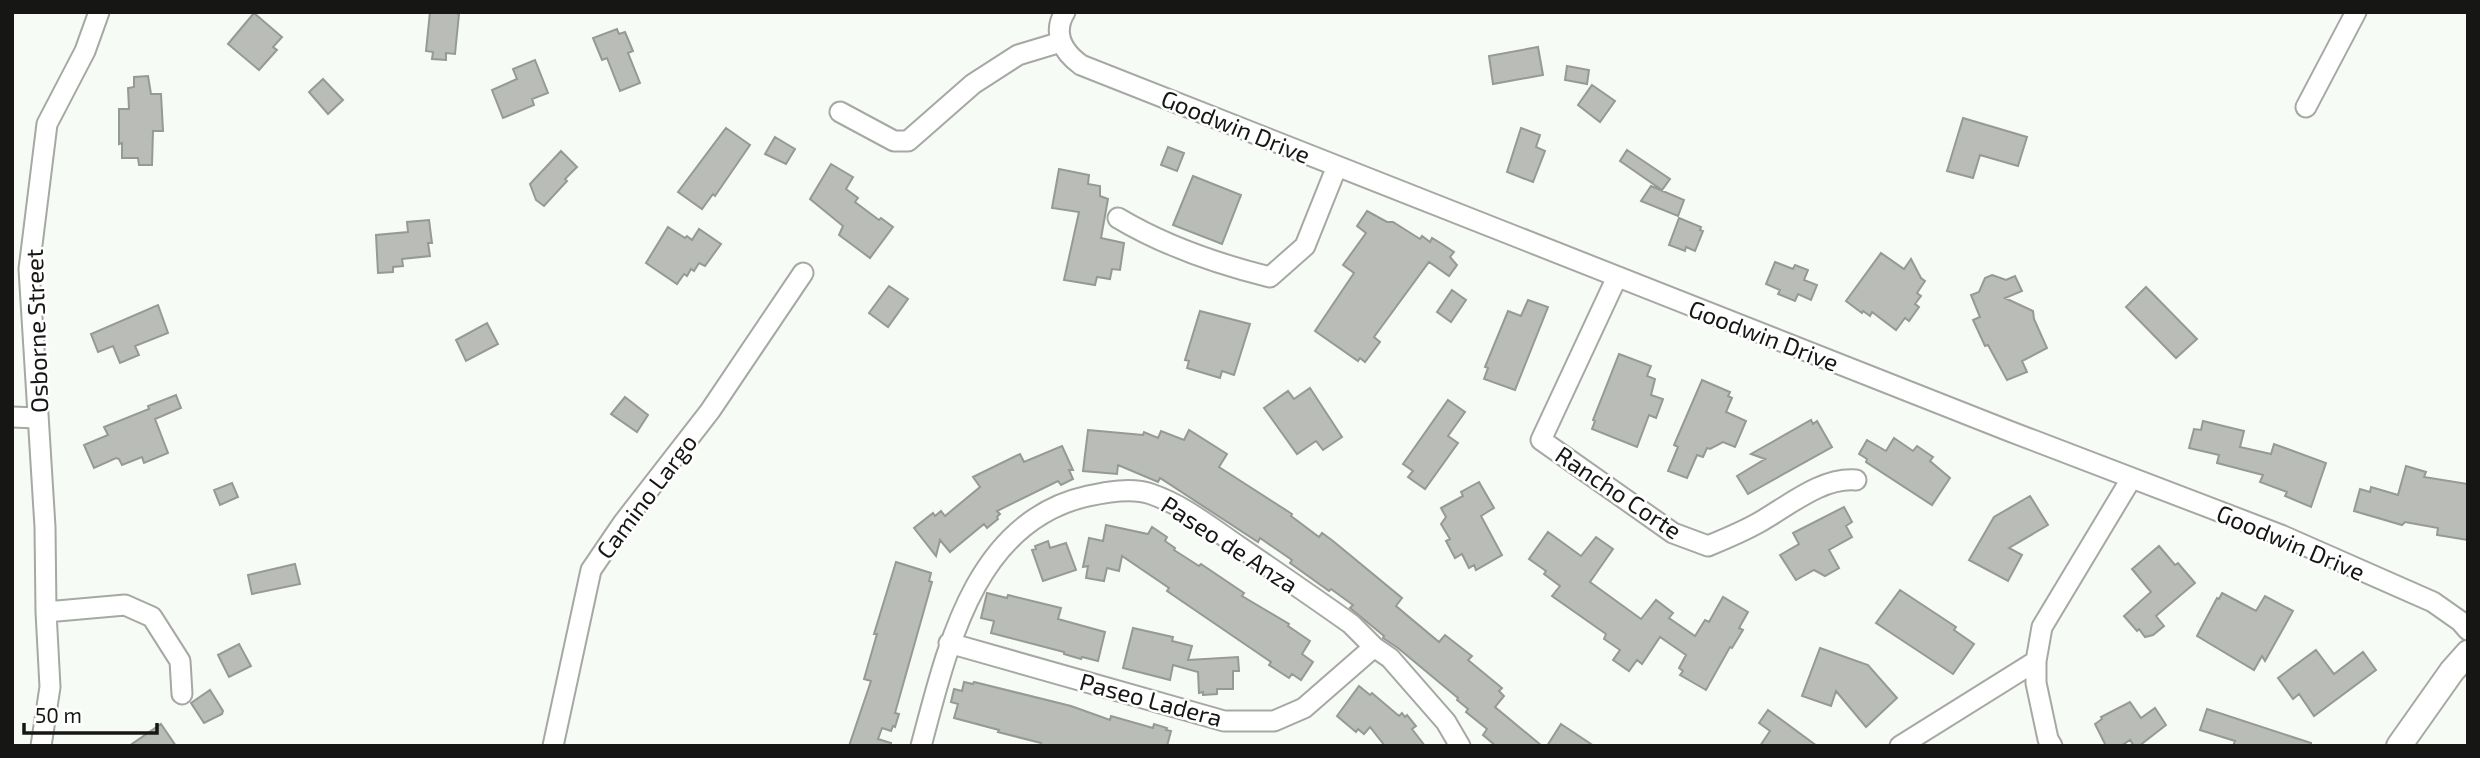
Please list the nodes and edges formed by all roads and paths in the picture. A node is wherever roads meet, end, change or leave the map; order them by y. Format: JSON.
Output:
{"nodes":[{"id":1,"x":99,"y":12,"type":"edge"},
{"id":2,"x":1065,"y":12,"type":"edge"},
{"id":3,"x":2356,"y":12,"type":"edge"},
{"id":4,"x":1061,"y":42,"type":"junction"},
{"id":5,"x":2306,"y":107,"type":"dead end"},
{"id":6,"x":840,"y":112,"type":"dead end"},
{"id":7,"x":1337,"y":166,"type":"junction"},
{"id":8,"x":1118,"y":218,"type":"dead end"},
{"id":9,"x":803,"y":273,"type":"dead end"},
{"id":10,"x":1617,"y":277,"type":"junction"},
{"id":11,"x":12,"y":417,"type":"edge"},
{"id":12,"x":38,"y":418,"type":"junction"},
{"id":13,"x":2132,"y":479,"type":"junction"},
{"id":14,"x":1856,"y":480,"type":"dead end"},
{"id":15,"x":46,"y":612,"type":"junction"},
{"id":16,"x":2468,"y":630,"type":"edge"},
{"id":17,"x":949,"y":643,"type":"junction"},
{"id":18,"x":1374,"y":647,"type":"junction"},
{"id":19,"x":2468,"y":653,"type":"edge"},
{"id":20,"x":2036,"y":661,"type":"junction"},
{"id":21,"x":182,"y":694,"type":"dead end"},
{"id":22,"x":41,"y":746,"type":"edge"},
{"id":23,"x":553,"y":746,"type":"edge"},
{"id":24,"x":921,"y":746,"type":"edge"},
{"id":25,"x":1460,"y":746,"type":"edge"},
{"id":26,"x":1900,"y":746,"type":"edge"},
{"id":27,"x":2052,"y":746,"type":"edge"},
{"id":28,"x":2399,"y":746,"type":"edge"}],
"edges":[{"from":1,"to":12,"type":"street","name":"Osborne Street"},
{"from":2,"to":4,"type":"street"},
{"from":3,"to":5,"type":"street"},
{"from":4,"to":6,"type":"street"},
{"from":4,"to":7,"type":"street","name":"Goodwin Drive"},
{"from":7,"to":8,"type":"street"},
{"from":7,"to":10,"type":"street","name":"Goodwin Drive"},
{"from":9,"to":23,"type":"street","name":"Camino Largo"},
{"from":10,"to":13,"type":"street","name":"Goodwin Drive"},
{"from":10,"to":14,"type":"street","name":"Rancho Corte"},
{"from":11,"to":12,"type":"street"},
{"from":12,"to":15,"type":"street","name":"Osborne Street"},
{"from":13,"to":16,"type":"street","name":"Goodwin Drive"},
{"from":13,"to":20,"type":"street"},
{"from":15,"to":21,"type":"street"},
{"from":15,"to":22,"type":"street","name":"Osborne Street"},
{"from":17,"to":18,"type":"street","name":"Paseo Ladera"},
{"from":17,"to":18,"type":"street","name":"Paseo de Anza"},
{"from":17,"to":24,"type":"street","name":"Paseo de Anza"},
{"from":18,"to":25,"type":"street","name":"Paseo de Anza"},
{"from":19,"to":28,"type":"main road"},
{"from":20,"to":26,"type":"street"},
{"from":20,"to":27,"type":"street"}]}
